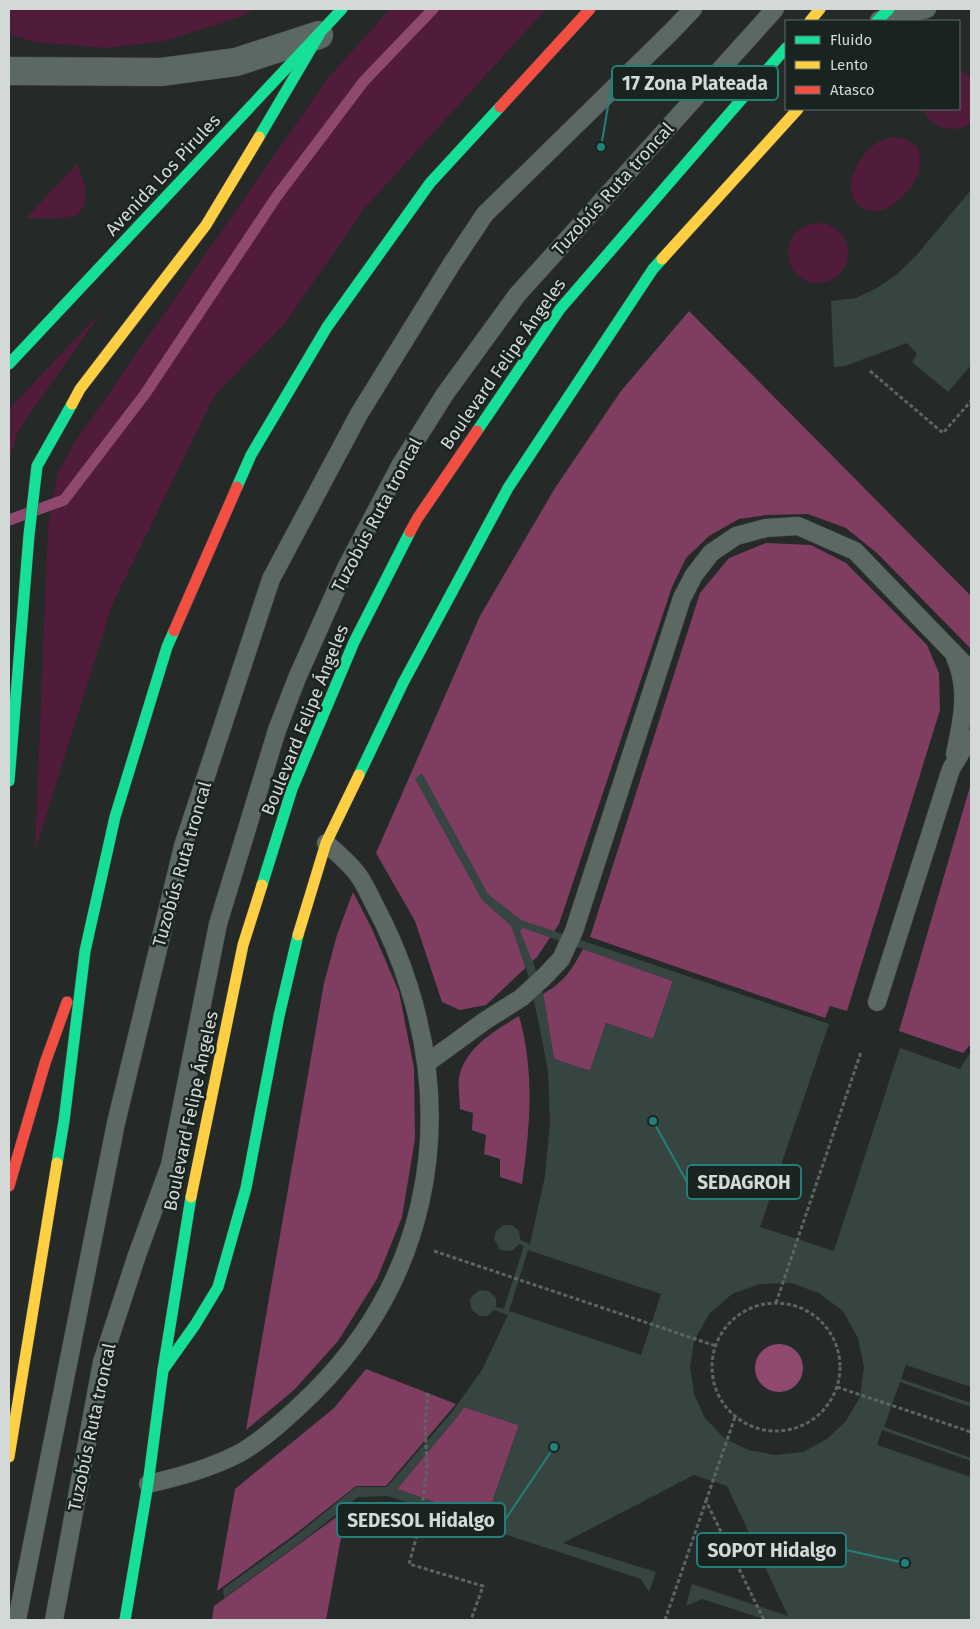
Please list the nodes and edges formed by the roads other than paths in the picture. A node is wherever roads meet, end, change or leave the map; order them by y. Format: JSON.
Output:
{"nodes":[{"id":1,"x":342,"y":9,"type":"edge"},
{"id":2,"x":590,"y":9,"type":"edge"},
{"id":3,"x":693,"y":9,"type":"edge"},
{"id":4,"x":775,"y":9,"type":"edge"},
{"id":5,"x":820,"y":9,"type":"edge"},
{"id":6,"x":927,"y":9,"type":"edge"},
{"id":7,"x":882,"y":17,"type":"edge"},
{"id":8,"x":811,"y":20,"type":"edge"},
{"id":9,"x":319,"y":35,"type":"junction"},
{"id":10,"x":785,"y":49,"type":"edge"},
{"id":11,"x":9,"y":71,"type":"edge"},
{"id":12,"x":797,"y":110,"type":"edge"},
{"id":13,"x":9,"y":364,"type":"edge"},
{"id":14,"x":953,"y":652,"type":"junction"},
{"id":15,"x":971,"y":671,"type":"edge"},
{"id":16,"x":12,"y":693,"type":"edge"},
{"id":17,"x":971,"y":739,"type":"edge"},
{"id":18,"x":951,"y":769,"type":"junction"},
{"id":19,"x":9,"y":781,"type":"edge"},
{"id":20,"x":326,"y":843,"type":"junction"},
{"id":21,"x":85,"y":951,"type":"junction"},
{"id":22,"x":877,"y":1002,"type":"dead end"},
{"id":23,"x":427,"y":1063,"type":"junction"},
{"id":24,"x":9,"y":1186,"type":"edge"},
{"id":25,"x":163,"y":1370,"type":"junction"},
{"id":26,"x":9,"y":1457,"type":"edge"},
{"id":27,"x":148,"y":1484,"type":"junction"},
{"id":28,"x":17,"y":1620,"type":"edge"},
{"id":29,"x":54,"y":1620,"type":"edge"},
{"id":30,"x":125,"y":1620,"type":"edge"}],
"edges":[{"from":1,"to":9,"type":"main road","name":"Avenida Los Pirules"},
{"from":2,"to":21,"type":"main road"},
{"from":3,"to":28,"type":"lane","name":"Tuzobús Ruta troncal"},
{"from":4,"to":29,"type":"lane","name":"Tuzobús Ruta troncal"},
{"from":5,"to":8,"type":"main road"},
{"from":6,"to":7,"type":"lane"},
{"from":9,"to":11,"type":"street"},
{"from":9,"to":13,"type":"main road","name":"Avenida Los Pirules"},
{"from":9,"to":16,"type":"main road"},
{"from":10,"to":25,"type":"main road","name":"Boulevard Felipe Ángeles"},
{"from":12,"to":20,"type":"main road"},
{"from":14,"to":15,"type":"lane"},
{"from":14,"to":18,"type":"lane"},
{"from":14,"to":23,"type":"lane"},
{"from":16,"to":19,"type":"main road"},
{"from":17,"to":18,"type":"lane"},
{"from":18,"to":22,"type":"lane"},
{"from":20,"to":23,"type":"lane"},
{"from":20,"to":25,"type":"main road"},
{"from":21,"to":24,"type":"main road"},
{"from":21,"to":26,"type":"main road"},
{"from":23,"to":27,"type":"lane"},
{"from":25,"to":27,"type":"main road","name":"Boulevard Felipe Ángeles"},
{"from":27,"to":30,"type":"main road","name":"Boulevard Felipe Ángeles"}]}
